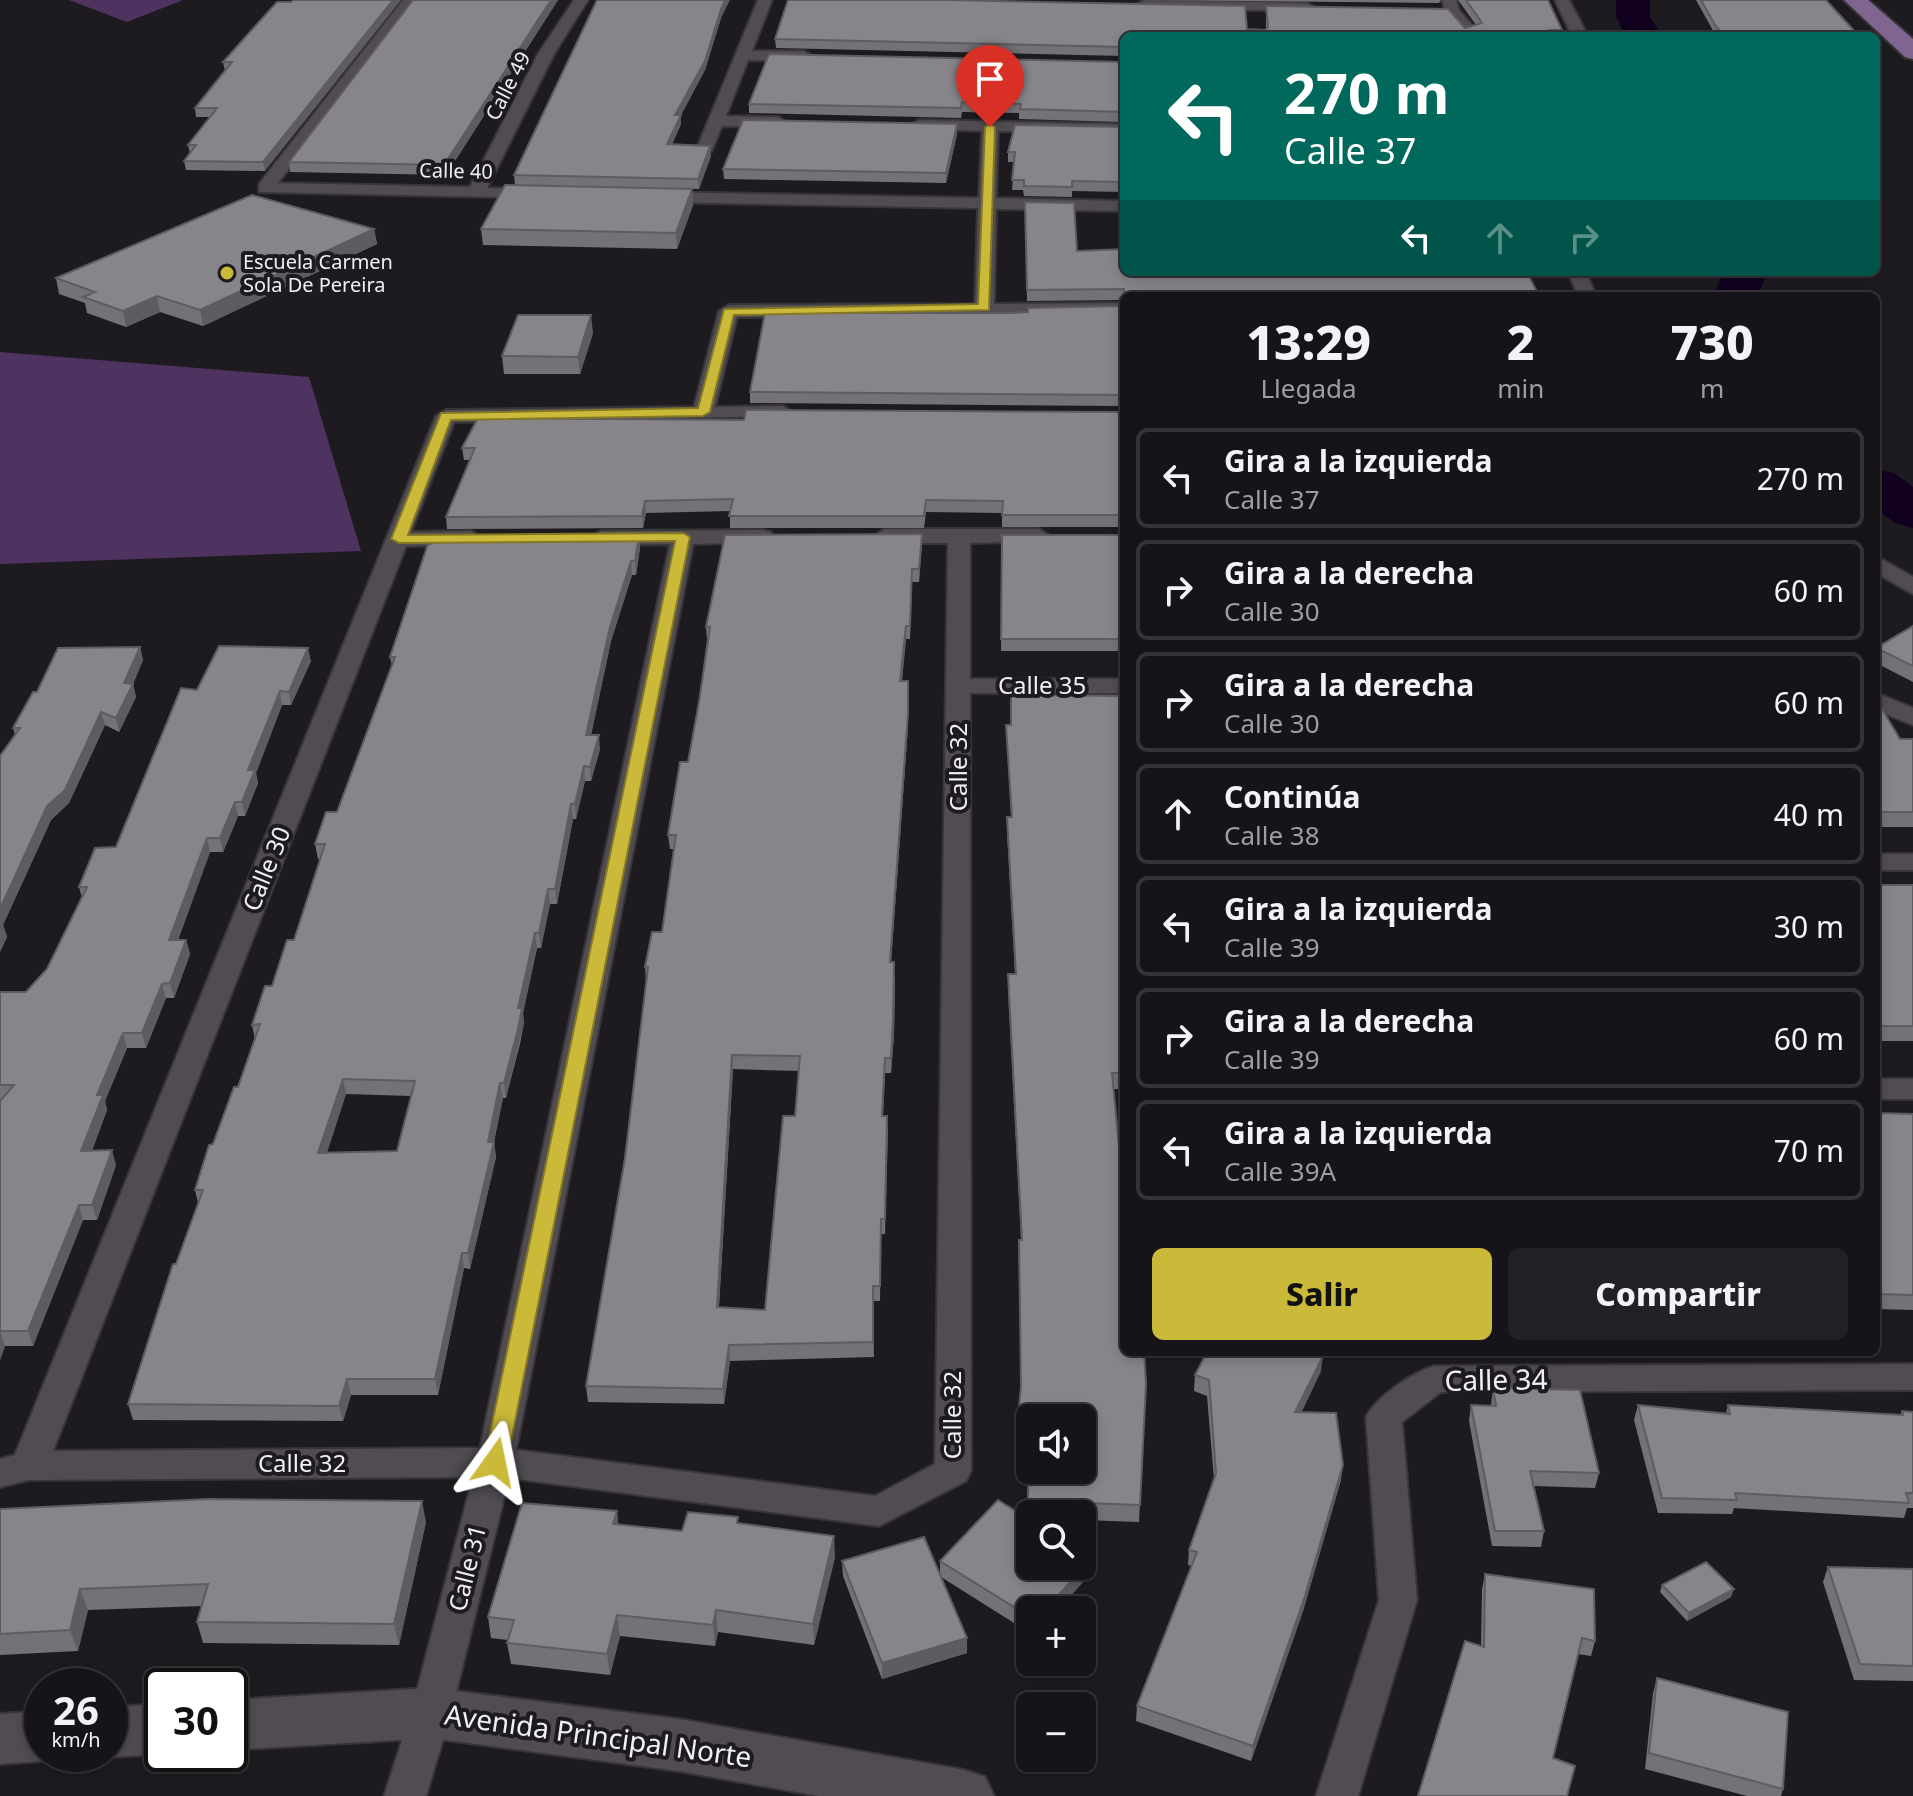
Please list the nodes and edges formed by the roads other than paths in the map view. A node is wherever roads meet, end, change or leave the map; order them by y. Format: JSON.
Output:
{"nodes":[{"id":1,"x":411,"y":0,"type":"edge"},
{"id":2,"x":581,"y":0,"type":"edge"},
{"id":3,"x":765,"y":0,"type":"edge"},
{"id":4,"x":1562,"y":0,"type":"edge"},
{"id":5,"x":1855,"y":0,"type":"edge"},
{"id":6,"x":1126,"y":4,"type":"edge"},
{"id":7,"x":1446,"y":7,"type":"edge"},
{"id":8,"x":1330,"y":8,"type":"edge"},
{"id":9,"x":1471,"y":32,"type":"edge"},
{"id":10,"x":1578,"y":32,"type":"edge"},
{"id":11,"x":1913,"y":52,"type":"edge"},
{"id":12,"x":741,"y":55,"type":"junction"},
{"id":13,"x":821,"y":56,"type":"edge"},
{"id":14,"x":715,"y":121,"type":"junction"},
{"id":15,"x":791,"y":122,"type":"edge"},
{"id":16,"x":898,"y":125,"type":"edge"},
{"id":17,"x":990,"y":127,"type":"junction"},
{"id":18,"x":1120,"y":129,"type":"edge"},
{"id":19,"x":705,"y":148,"type":"edge"},
{"id":20,"x":476,"y":193,"type":"junction"},
{"id":21,"x":556,"y":195,"type":"edge"},
{"id":22,"x":635,"y":196,"type":"edge"},
{"id":23,"x":985,"y":203,"type":"junction"},
{"id":24,"x":1120,"y":206,"type":"edge"},
{"id":25,"x":984,"y":308,"type":"junction"},
{"id":26,"x":1120,"y":309,"type":"edge"},
{"id":27,"x":703,"y":412,"type":"junction"},
{"id":28,"x":797,"y":413,"type":"edge"},
{"id":29,"x":867,"y":536,"type":"edge"},
{"id":30,"x":959,"y":536,"type":"junction"},
{"id":31,"x":683,"y":537,"type":"junction"},
{"id":32,"x":790,"y":537,"type":"edge"},
{"id":33,"x":1064,"y":537,"type":"edge"},
{"id":34,"x":494,"y":538,"type":"edge"},
{"id":35,"x":572,"y":538,"type":"edge"},
{"id":36,"x":399,"y":539,"type":"junction"},
{"id":37,"x":1880,"y":566,"type":"edge"},
{"id":38,"x":1913,"y":587,"type":"edge"},
{"id":39,"x":959,"y":686,"type":"junction"},
{"id":40,"x":1120,"y":686,"type":"edge"},
{"id":41,"x":1880,"y":703,"type":"edge"},
{"id":42,"x":1913,"y":717,"type":"edge"},
{"id":43,"x":1880,"y":862,"type":"edge"},
{"id":44,"x":1913,"y":862,"type":"edge"},
{"id":45,"x":1880,"y":1089,"type":"edge"},
{"id":46,"x":1913,"y":1089,"type":"edge"},
{"id":47,"x":1913,"y":1377,"type":"edge"},
{"id":48,"x":495,"y":1462,"type":"junction"},
{"id":49,"x":14,"y":1469,"type":"edge"},
{"id":50,"x":431,"y":1713,"type":"junction"},
{"id":51,"x":248,"y":1724,"type":"edge"},
{"id":52,"x":24,"y":1737,"type":"edge"},
{"id":53,"x":0,"y":1739,"type":"edge"},
{"id":54,"x":405,"y":1796,"type":"edge"},
{"id":55,"x":964,"y":1796,"type":"edge"},
{"id":56,"x":1337,"y":1796,"type":"edge"}],
"edges":[{"from":1,"to":20,"type":"street","name":"Calle 40"},
{"from":2,"to":20,"type":"street","name":"Calle 49"},
{"from":3,"to":12,"type":"street"},
{"from":4,"to":10,"type":"street"},
{"from":5,"to":11,"type":"main road"},
{"from":6,"to":8,"type":"street"},
{"from":7,"to":9,"type":"street"},
{"from":12,"to":13,"type":"street"},
{"from":12,"to":14,"type":"street"},
{"from":14,"to":15,"type":"street"},
{"from":14,"to":19,"type":"street"},
{"from":16,"to":17,"type":"street"},
{"from":17,"to":18,"type":"street"},
{"from":17,"to":23,"type":"street"},
{"from":20,"to":21,"type":"street","name":"Calle 40"},
{"from":22,"to":23,"type":"street"},
{"from":23,"to":24,"type":"street"},
{"from":23,"to":25,"type":"street"},
{"from":25,"to":26,"type":"street"},
{"from":25,"to":27,"type":"street"},
{"from":27,"to":28,"type":"street"},
{"from":27,"to":36,"type":"street","name":"Calle 30"},
{"from":29,"to":30,"type":"street"},
{"from":30,"to":33,"type":"street"},
{"from":30,"to":39,"type":"street","name":"Calle 32"},
{"from":31,"to":32,"type":"street"},
{"from":31,"to":35,"type":"street"},
{"from":31,"to":48,"type":"street","name":"Calle 31"},
{"from":34,"to":36,"type":"street"},
{"from":36,"to":49,"type":"street","name":"Calle 30"},
{"from":37,"to":38,"type":"street"},
{"from":39,"to":40,"type":"street","name":"Calle 35"},
{"from":39,"to":48,"type":"street","name":"Calle 32"},
{"from":41,"to":42,"type":"street"},
{"from":43,"to":44,"type":"street"},
{"from":45,"to":46,"type":"street"},
{"from":47,"to":56,"type":"street","name":"Calle 34"},
{"from":48,"to":49,"type":"street","name":"Calle 32"},
{"from":48,"to":50,"type":"street","name":"Calle 31"},
{"from":50,"to":51,"type":"street","name":"Avenida Principal Norte"},
{"from":50,"to":54,"type":"street","name":"Calle 31"},
{"from":50,"to":55,"type":"street","name":"Avenida Principal Norte"},
{"from":52,"to":53,"type":"street"}]}
